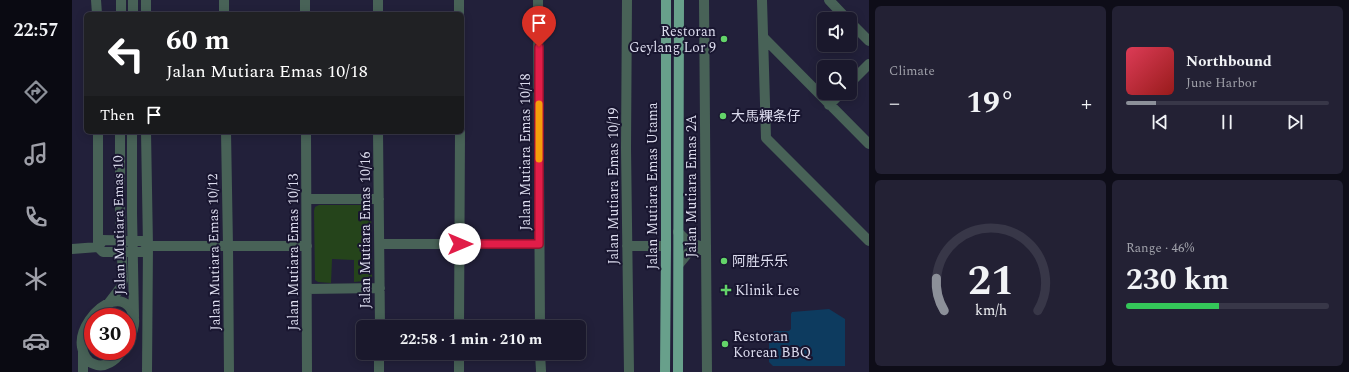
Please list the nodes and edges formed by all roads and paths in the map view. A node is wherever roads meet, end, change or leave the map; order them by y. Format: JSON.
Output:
{"nodes":[{"id":1,"x":96,"y":0,"type":"edge"},
{"id":2,"x":121,"y":0,"type":"edge"},
{"id":3,"x":133,"y":0,"type":"edge"},
{"id":4,"x":146,"y":0,"type":"edge"},
{"id":5,"x":224,"y":0,"type":"edge"},
{"id":6,"x":305,"y":0,"type":"edge"},
{"id":7,"x":378,"y":0,"type":"edge"},
{"id":8,"x":458,"y":0,"type":"edge"},
{"id":9,"x":538,"y":0,"type":"edge"},
{"id":10,"x":627,"y":0,"type":"edge"},
{"id":11,"x":666,"y":0,"type":"edge"},
{"id":12,"x":679,"y":0,"type":"edge"},
{"id":13,"x":704,"y":0,"type":"edge"},
{"id":14,"x":762,"y":0,"type":"edge"},
{"id":15,"x":829,"y":0,"type":"edge"},
{"id":16,"x":97,"y":12,"type":"edge"},
{"id":17,"x":121,"y":12,"type":"edge"},
{"id":18,"x":133,"y":12,"type":"edge"},
{"id":19,"x":146,"y":12,"type":"edge"},
{"id":20,"x":224,"y":12,"type":"edge"},
{"id":21,"x":305,"y":12,"type":"edge"},
{"id":22,"x":378,"y":12,"type":"edge"},
{"id":23,"x":459,"y":12,"type":"edge"},
{"id":24,"x":840,"y":12,"type":"edge"},
{"id":25,"x":857,"y":29,"type":"edge"},
{"id":26,"x":763,"y":37,"type":"junction"},
{"id":27,"x":869,"y":41,"type":"edge"},
{"id":28,"x":869,"y":64,"type":"edge"},
{"id":29,"x":857,"y":76,"type":"edge"},
{"id":30,"x":834,"y":100,"type":"edge"},
{"id":31,"x":829,"y":105,"type":"junction"},
{"id":32,"x":98,"y":134,"type":"edge"},
{"id":33,"x":120,"y":134,"type":"edge"},
{"id":34,"x":132,"y":134,"type":"edge"},
{"id":35,"x":146,"y":134,"type":"edge"},
{"id":36,"x":226,"y":134,"type":"edge"},
{"id":37,"x":306,"y":134,"type":"edge"},
{"id":38,"x":378,"y":134,"type":"edge"},
{"id":39,"x":460,"y":134,"type":"edge"},
{"id":40,"x":869,"y":144,"type":"edge"},
{"id":41,"x":307,"y":199,"type":"junction"},
{"id":42,"x":379,"y":199,"type":"junction"},
{"id":43,"x":678,"y":232,"type":"junction"},
{"id":44,"x":121,"y":240,"type":"junction"},
{"id":45,"x":132,"y":240,"type":"junction"},
{"id":46,"x":869,"y":241,"type":"edge"},
{"id":47,"x":380,"y":244,"type":"junction"},
{"id":48,"x":460,"y":244,"type":"junction"},
{"id":49,"x":539,"y":244,"type":"junction"},
{"id":50,"x":148,"y":246,"type":"junction"},
{"id":51,"x":228,"y":246,"type":"junction"},
{"id":52,"x":307,"y":246,"type":"junction"},
{"id":53,"x":627,"y":246,"type":"junction"},
{"id":54,"x":666,"y":246,"type":"junction"},
{"id":55,"x":98,"y":248,"type":"junction"},
{"id":56,"x":706,"y":248,"type":"junction"},
{"id":57,"x":72,"y":249,"type":"edge"},
{"id":58,"x":122,"y":252,"type":"junction"},
{"id":59,"x":133,"y":252,"type":"junction"},
{"id":60,"x":678,"y":264,"type":"junction"},
{"id":61,"x":380,"y":288,"type":"junction"},
{"id":62,"x":307,"y":289,"type":"junction"},
{"id":63,"x":108,"y":304,"type":"junction"},
{"id":64,"x":130,"y":308,"type":"edge"},
{"id":65,"x":134,"y":308,"type":"edge"},
{"id":66,"x":380,"y":320,"type":"edge"},
{"id":67,"x":459,"y":320,"type":"edge"},
{"id":68,"x":540,"y":320,"type":"edge"},
{"id":69,"x":83,"y":352,"type":"junction"},
{"id":70,"x":113,"y":360,"type":"edge"},
{"id":71,"x":380,"y":360,"type":"edge"},
{"id":72,"x":459,"y":360,"type":"edge"},
{"id":73,"x":540,"y":360,"type":"edge"},
{"id":74,"x":103,"y":368,"type":"edge"},
{"id":75,"x":459,"y":371,"type":"dead end"},
{"id":76,"x":541,"y":371,"type":"dead end"},
{"id":77,"x":83,"y":372,"type":"edge"},
{"id":78,"x":147,"y":372,"type":"edge"},
{"id":79,"x":229,"y":372,"type":"edge"},
{"id":80,"x":307,"y":372,"type":"edge"},
{"id":81,"x":379,"y":372,"type":"edge"},
{"id":82,"x":629,"y":372,"type":"edge"},
{"id":83,"x":665,"y":372,"type":"edge"},
{"id":84,"x":678,"y":372,"type":"edge"},
{"id":85,"x":707,"y":372,"type":"edge"}],
"edges":[{"from":1,"to":16,"type":"street"},
{"from":2,"to":17,"type":"street"},
{"from":3,"to":18,"type":"street"},
{"from":4,"to":19,"type":"street"},
{"from":5,"to":20,"type":"street"},
{"from":6,"to":21,"type":"street"},
{"from":7,"to":22,"type":"street"},
{"from":8,"to":23,"type":"street"},
{"from":9,"to":49,"type":"street","name":"Jalan Mutiara Emas 10/18"},
{"from":10,"to":53,"type":"street","name":"Jalan Mutiara Emas 10/19"},
{"from":11,"to":54,"type":"main road","name":"Jalan Mutiara Emas Utama"},
{"from":12,"to":43,"type":"main road","name":"Jalan Mutiara Emas Utama"},
{"from":13,"to":56,"type":"street","name":"Jalan Mutiara Emas 2A"},
{"from":14,"to":26,"type":"street"},
{"from":15,"to":24,"type":"street"},
{"from":25,"to":27,"type":"street"},
{"from":26,"to":31,"type":"street"},
{"from":26,"to":46,"type":"street"},
{"from":28,"to":29,"type":"street"},
{"from":30,"to":31,"type":"street"},
{"from":31,"to":40,"type":"street"},
{"from":32,"to":55,"type":"street"},
{"from":33,"to":44,"type":"street","name":"Jalan Mutiara Emas 10"},
{"from":34,"to":45,"type":"street","name":"Jalan Mutiara Emas 10"},
{"from":35,"to":50,"type":"street"},
{"from":36,"to":51,"type":"street","name":"Jalan Mutiara Emas 10/12"},
{"from":37,"to":41,"type":"street","name":"Jalan Mutiara Emas 10/13"},
{"from":38,"to":42,"type":"street","name":"Jalan Mutiara Emas 10/16"},
{"from":39,"to":48,"type":"street"},
{"from":41,"to":42,"type":"street"},
{"from":41,"to":52,"type":"street","name":"Jalan Mutiara Emas 10/13"},
{"from":42,"to":47,"type":"street","name":"Jalan Mutiara Emas 10/16"},
{"from":43,"to":56,"type":"street"},
{"from":43,"to":60,"type":"main road","name":"Jalan Mutiara Emas Utama"},
{"from":44,"to":45,"type":"street"},
{"from":44,"to":55,"type":"street"},
{"from":44,"to":58,"type":"street","name":"Jalan Mutiara Emas 10"},
{"from":45,"to":50,"type":"street"},
{"from":45,"to":59,"type":"street","name":"Jalan Mutiara Emas 10"},
{"from":47,"to":48,"type":"street"},
{"from":47,"to":61,"type":"street","name":"Jalan Mutiara Emas 10/16"},
{"from":48,"to":49,"type":"street"},
{"from":48,"to":67,"type":"street"},
{"from":49,"to":68,"type":"street","name":"Jalan Mutiara Emas 10/18"},
{"from":50,"to":51,"type":"street"},
{"from":50,"to":59,"type":"street"},
{"from":50,"to":78,"type":"street"},
{"from":51,"to":52,"type":"street"},
{"from":51,"to":79,"type":"street","name":"Jalan Mutiara Emas 10/12"},
{"from":52,"to":62,"type":"street","name":"Jalan Mutiara Emas 10/13"},
{"from":53,"to":54,"type":"street"},
{"from":53,"to":82,"type":"street","name":"Jalan Mutiara Emas 10/19"},
{"from":54,"to":83,"type":"main road","name":"Jalan Mutiara Emas Utama"},
{"from":55,"to":57,"type":"street"},
{"from":55,"to":58,"type":"street"},
{"from":56,"to":60,"type":"street"},
{"from":56,"to":85,"type":"street","name":"Jalan Mutiara Emas 2A"},
{"from":58,"to":59,"type":"street"},
{"from":58,"to":63,"type":"street","name":"Jalan Mutiara Emas 10"},
{"from":59,"to":65,"type":"street","name":"Jalan Mutiara Emas 10"},
{"from":60,"to":84,"type":"main road","name":"Jalan Mutiara Emas Utama"},
{"from":61,"to":62,"type":"street"},
{"from":61,"to":66,"type":"street","name":"Jalan Mutiara Emas 10/16"},
{"from":62,"to":80,"type":"street","name":"Jalan Mutiara Emas 10/13"},
{"from":63,"to":64,"type":"street"},
{"from":63,"to":69,"type":"street","name":"Jalan Mutiara Emas 10"},
{"from":69,"to":74,"type":"street"},
{"from":69,"to":77,"type":"street"},
{"from":70,"to":74,"type":"street"},
{"from":71,"to":81,"type":"street"},
{"from":72,"to":75,"type":"street"},
{"from":73,"to":76,"type":"street"}]}
